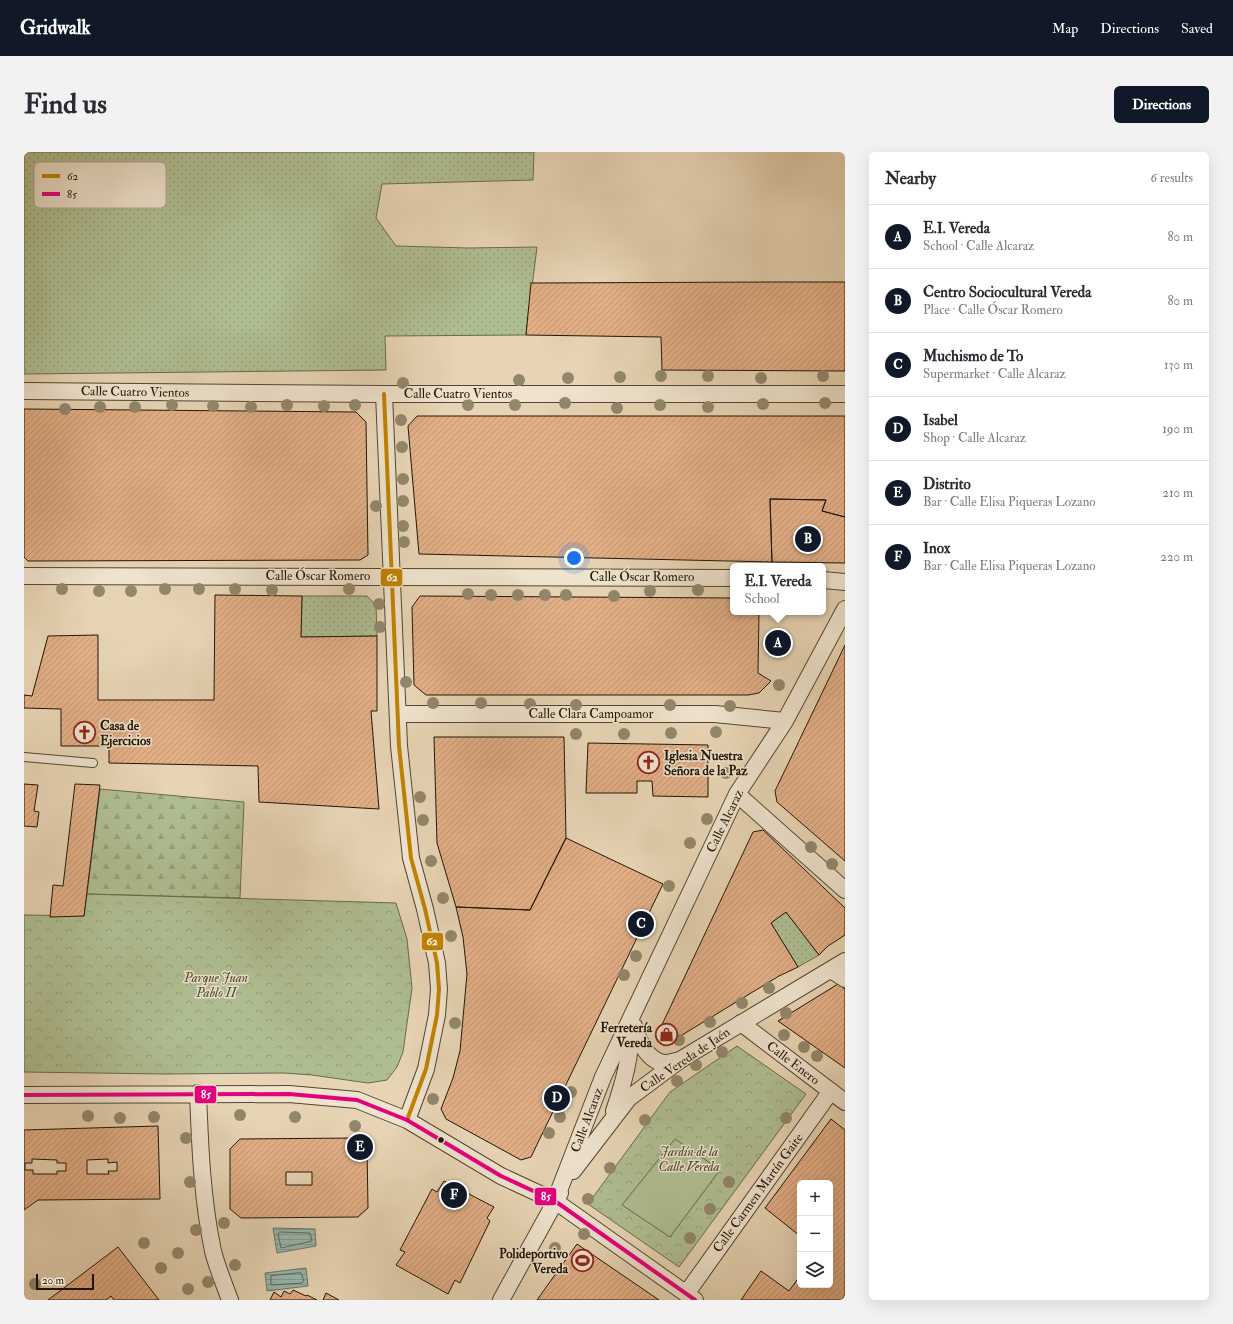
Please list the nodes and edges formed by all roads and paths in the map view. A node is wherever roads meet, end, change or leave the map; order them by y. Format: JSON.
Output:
{"nodes":[{"id":1,"x":24,"y":391,"type":"edge"},
{"id":2,"x":384,"y":394,"type":"junction"},
{"id":3,"x":845,"y":394,"type":"edge"},
{"id":4,"x":24,"y":576,"type":"edge"},
{"id":5,"x":391,"y":577,"type":"junction"},
{"id":6,"x":730,"y":578,"type":"edge"},
{"id":7,"x":826,"y":580,"type":"edge"},
{"id":8,"x":845,"y":582,"type":"edge"},
{"id":9,"x":845,"y":609,"type":"edge"},
{"id":10,"x":398,"y":714,"type":"junction"},
{"id":11,"x":784,"y":721,"type":"junction"},
{"id":12,"x":24,"y":757,"type":"edge"},
{"id":13,"x":93,"y":763,"type":"dead end"},
{"id":14,"x":737,"y":794,"type":"junction"},
{"id":15,"x":845,"y":890,"type":"edge"},
{"id":16,"x":845,"y":961,"type":"edge"},
{"id":17,"x":831,"y":970,"type":"junction"},
{"id":18,"x":845,"y":979,"type":"edge"},
{"id":19,"x":632,"y":1019,"type":"junction"},
{"id":20,"x":740,"y":1024,"type":"junction"},
{"id":21,"x":680,"y":1060,"type":"junction"},
{"id":22,"x":831,"y":1092,"type":"junction"},
{"id":23,"x":198,"y":1093,"type":"junction"},
{"id":24,"x":24,"y":1095,"type":"edge"},
{"id":25,"x":845,"y":1102,"type":"edge"},
{"id":26,"x":407,"y":1120,"type":"junction"},
{"id":27,"x":610,"y":1123,"type":"junction"},
{"id":28,"x":555,"y":1201,"type":"junction"},
{"id":29,"x":690,"y":1297,"type":"edge"},
{"id":30,"x":230,"y":1300,"type":"edge"},
{"id":31,"x":501,"y":1300,"type":"edge"}],
"edges":[{"from":1,"to":2,"type":"street","name":"Calle Cuatro Vientos"},
{"from":2,"to":3,"type":"street","name":"Calle Cuatro Vientos"},
{"from":2,"to":5,"type":"street"},
{"from":4,"to":5,"type":"street","name":"Calle Óscar Romero"},
{"from":5,"to":6,"type":"street","name":"Calle Óscar Romero"},
{"from":5,"to":10,"type":"street"},
{"from":7,"to":8,"type":"street"},
{"from":9,"to":11,"type":"street","name":"Calle Alcaraz"},
{"from":10,"to":11,"type":"street","name":"Calle Clara Campoamor"},
{"from":10,"to":26,"type":"street"},
{"from":11,"to":14,"type":"street","name":"Calle Alcaraz"},
{"from":12,"to":13,"type":"lane"},
{"from":14,"to":15,"type":"street"},
{"from":14,"to":19,"type":"street","name":"Calle Alcaraz"},
{"from":16,"to":17,"type":"street","name":"Calle Vereda de Jaén"},
{"from":17,"to":18,"type":"street"},
{"from":17,"to":20,"type":"street","name":"Calle Vereda de Jaén"},
{"from":19,"to":21,"type":"street"},
{"from":19,"to":27,"type":"street","name":"Calle Alcaraz"},
{"from":19,"to":28,"type":"street","name":"Calle Alcaraz"},
{"from":20,"to":21,"type":"street","name":"Calle Vereda de Jaén"},
{"from":20,"to":22,"type":"street","name":"Calle Enero"},
{"from":21,"to":27,"type":"street","name":"Calle Vereda de Jaén"},
{"from":22,"to":25,"type":"street","name":"Calle Enero"},
{"from":22,"to":29,"type":"street","name":"Calle Carmen Martín Gaite"},
{"from":23,"to":24,"type":"street"},
{"from":23,"to":26,"type":"street"},
{"from":23,"to":30,"type":"street"},
{"from":26,"to":28,"type":"street"},
{"from":27,"to":28,"type":"street","name":"Calle Vereda de Jaén"},
{"from":28,"to":29,"type":"street"},
{"from":28,"to":31,"type":"street","name":"Calle Vereda de Jaén"}]}
